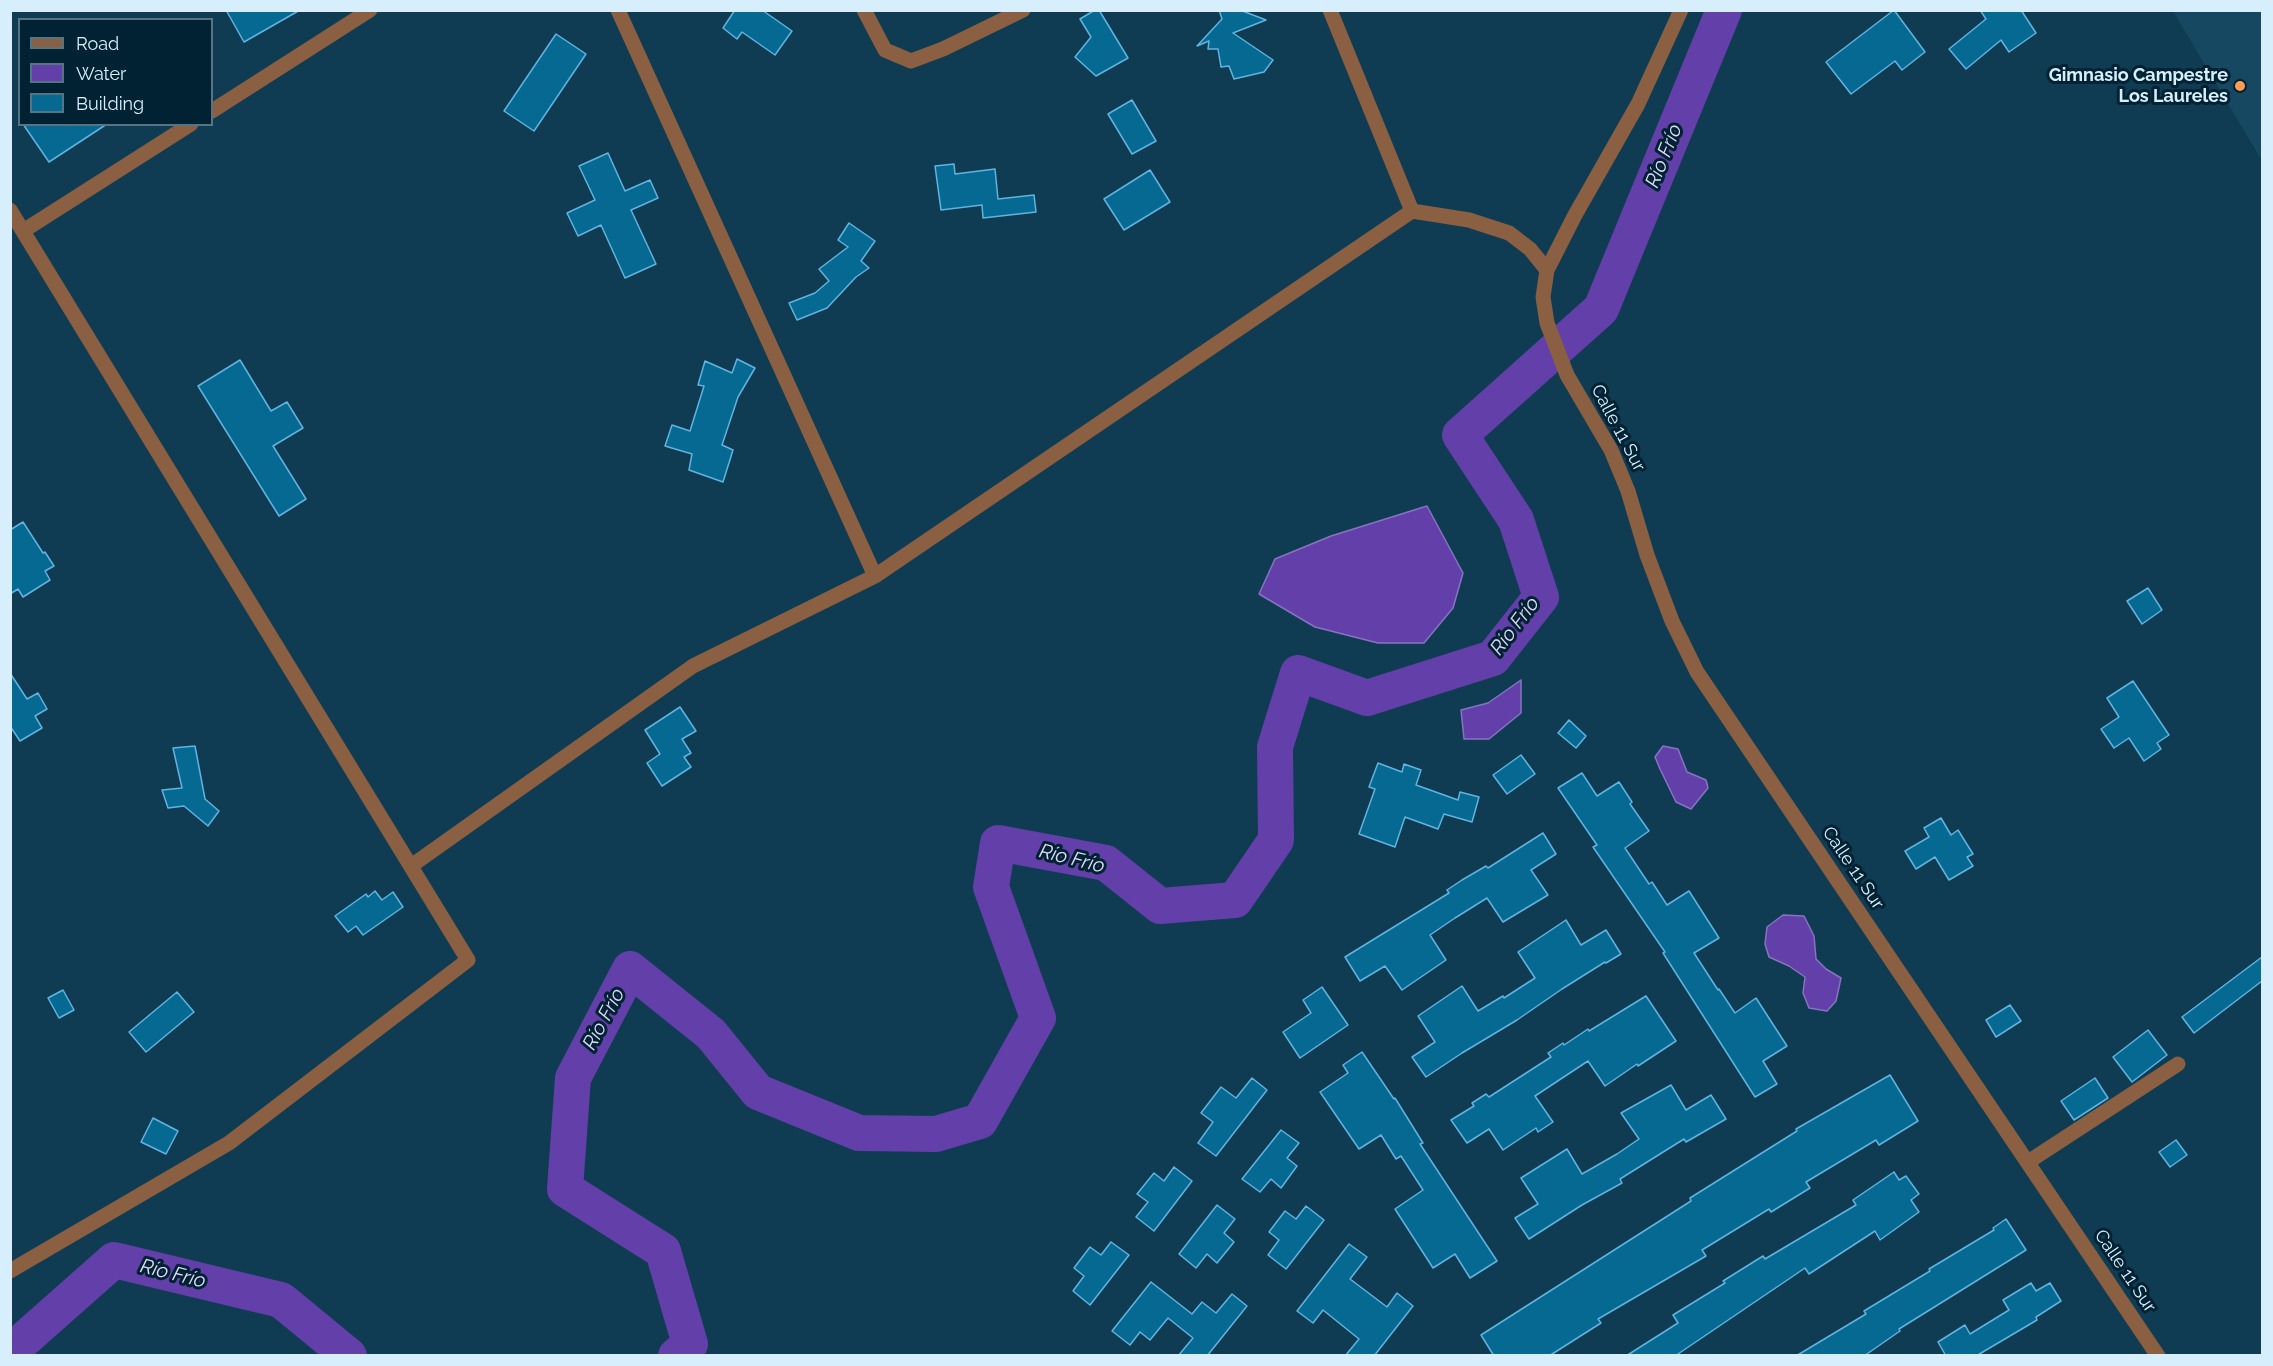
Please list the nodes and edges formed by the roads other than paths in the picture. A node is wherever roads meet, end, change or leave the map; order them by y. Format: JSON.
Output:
{"nodes":[{"id":1,"x":370,"y":10,"type":"edge"},
{"id":2,"x":618,"y":10,"type":"edge"},
{"id":3,"x":864,"y":10,"type":"edge"},
{"id":4,"x":1023,"y":10,"type":"edge"},
{"id":5,"x":1330,"y":10,"type":"edge"},
{"id":6,"x":1681,"y":10,"type":"edge"},
{"id":7,"x":213,"y":110,"type":"edge"},
{"id":8,"x":188,"y":126,"type":"edge"},
{"id":9,"x":10,"y":210,"type":"edge"},
{"id":10,"x":1412,"y":211,"type":"junction"},
{"id":11,"x":23,"y":231,"type":"junction"},
{"id":12,"x":1547,"y":270,"type":"junction"},
{"id":13,"x":875,"y":576,"type":"junction"},
{"id":14,"x":411,"y":866,"type":"junction"},
{"id":15,"x":2178,"y":1064,"type":"dead end"},
{"id":16,"x":2028,"y":1162,"type":"junction"},
{"id":17,"x":10,"y":1271,"type":"edge"},
{"id":18,"x":2158,"y":1356,"type":"edge"}],
"edges":[{"from":1,"to":7,"type":"street"},
{"from":2,"to":13,"type":"street"},
{"from":3,"to":4,"type":"street"},
{"from":5,"to":10,"type":"street"},
{"from":6,"to":12,"type":"street"},
{"from":8,"to":11,"type":"street"},
{"from":9,"to":11,"type":"street"},
{"from":10,"to":12,"type":"street"},
{"from":10,"to":13,"type":"street"},
{"from":11,"to":14,"type":"street"},
{"from":12,"to":16,"type":"street","name":"Calle 11 Sur"},
{"from":13,"to":14,"type":"street"},
{"from":14,"to":17,"type":"street"},
{"from":15,"to":16,"type":"street"},
{"from":16,"to":18,"type":"street","name":"Calle 11 Sur"}]}
